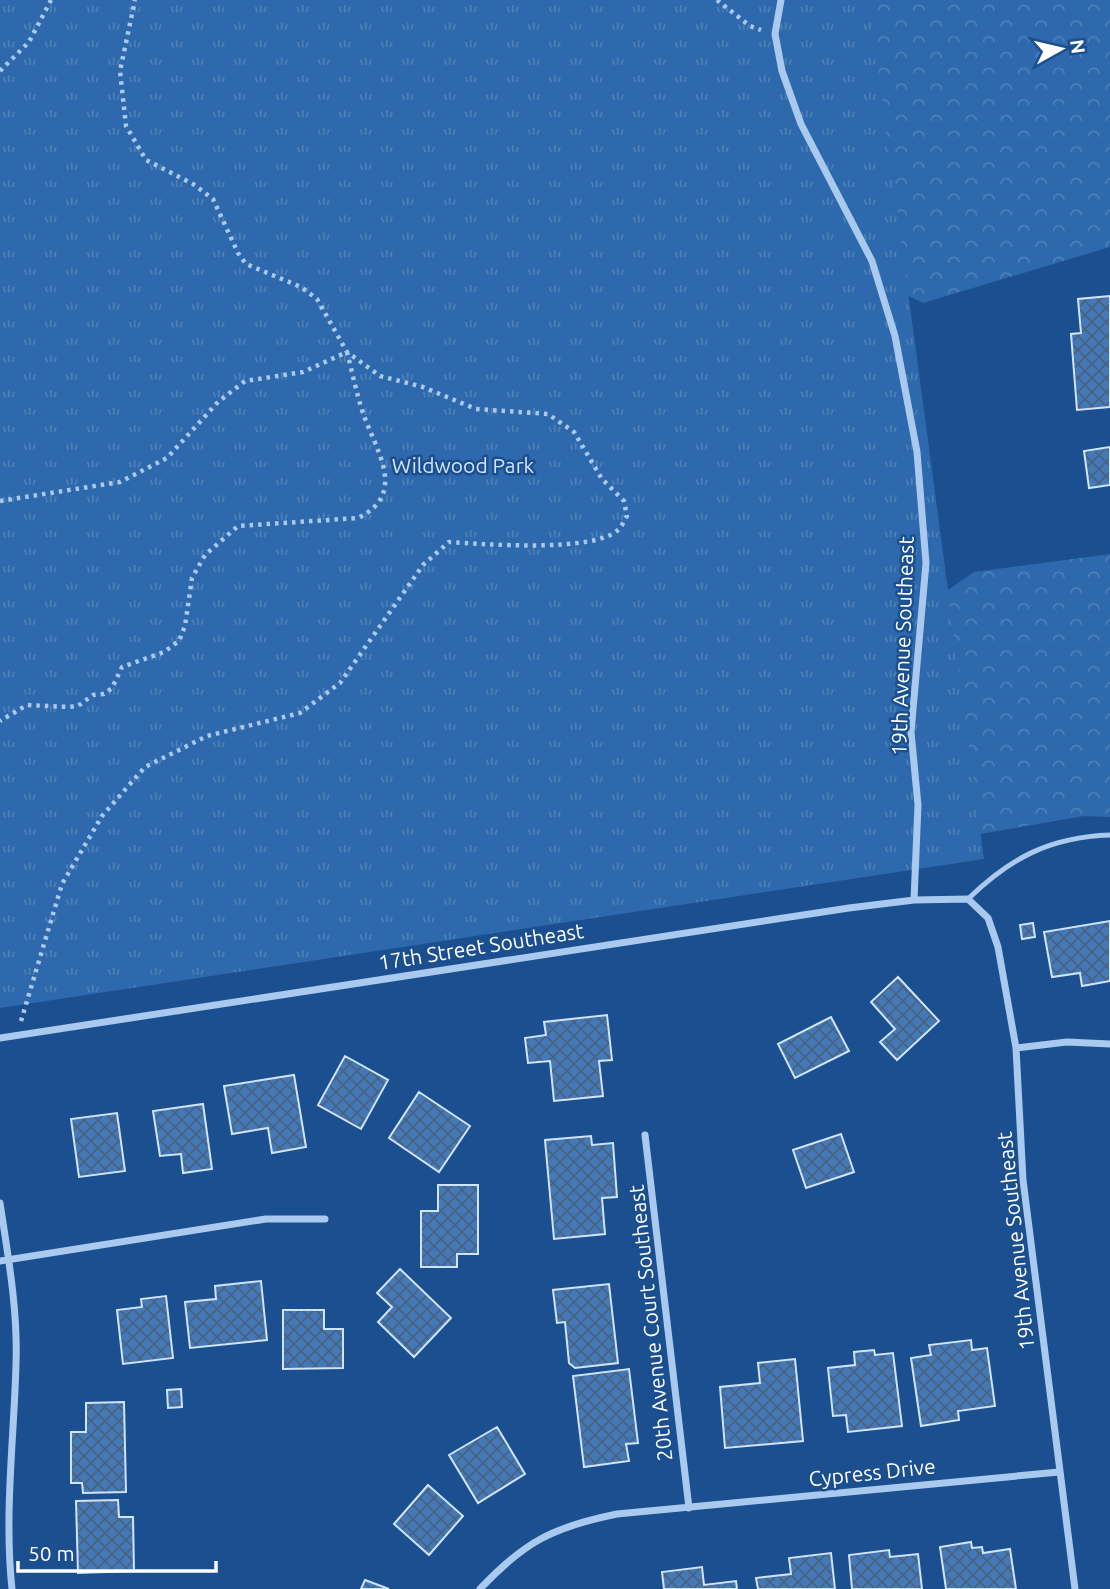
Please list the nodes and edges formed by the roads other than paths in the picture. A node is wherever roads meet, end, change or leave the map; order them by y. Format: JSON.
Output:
{"nodes":[{"id":1,"x":781,"y":0,"type":"edge"},
{"id":2,"x":1110,"y":835,"type":"edge"},
{"id":3,"x":968,"y":899,"type":"junction"},
{"id":4,"x":914,"y":900,"type":"junction"},
{"id":5,"x":0,"y":1038,"type":"edge"},
{"id":6,"x":1110,"y":1044,"type":"edge"},
{"id":7,"x":1016,"y":1048,"type":"junction"},
{"id":8,"x":645,"y":1135,"type":"dead end"},
{"id":9,"x":0,"y":1203,"type":"edge"},
{"id":10,"x":325,"y":1219,"type":"dead end"},
{"id":11,"x":4,"y":1261,"type":"edge"},
{"id":12,"x":1059,"y":1472,"type":"junction"},
{"id":13,"x":689,"y":1508,"type":"junction"},
{"id":14,"x":12,"y":1589,"type":"edge"},
{"id":15,"x":480,"y":1589,"type":"edge"},
{"id":16,"x":1076,"y":1589,"type":"edge"}],
"edges":[{"from":1,"to":4,"type":"street","name":"19th Avenue Southeast"},
{"from":2,"to":3,"type":"lane"},
{"from":3,"to":4,"type":"street","name":"17th Street Southeast"},
{"from":3,"to":7,"type":"street","name":"19th Avenue Southeast"},
{"from":4,"to":5,"type":"street","name":"17th Street Southeast"},
{"from":6,"to":7,"type":"street"},
{"from":7,"to":12,"type":"street","name":"19th Avenue Southeast"},
{"from":8,"to":13,"type":"street","name":"20th Avenue Court Southeast"},
{"from":9,"to":11,"type":"street"},
{"from":10,"to":11,"type":"street"},
{"from":11,"to":14,"type":"street"},
{"from":12,"to":13,"type":"street","name":"Cypress Drive"},
{"from":12,"to":16,"type":"street","name":"19th Avenue Southeast"},
{"from":13,"to":15,"type":"street","name":"Cypress Drive"}]}
